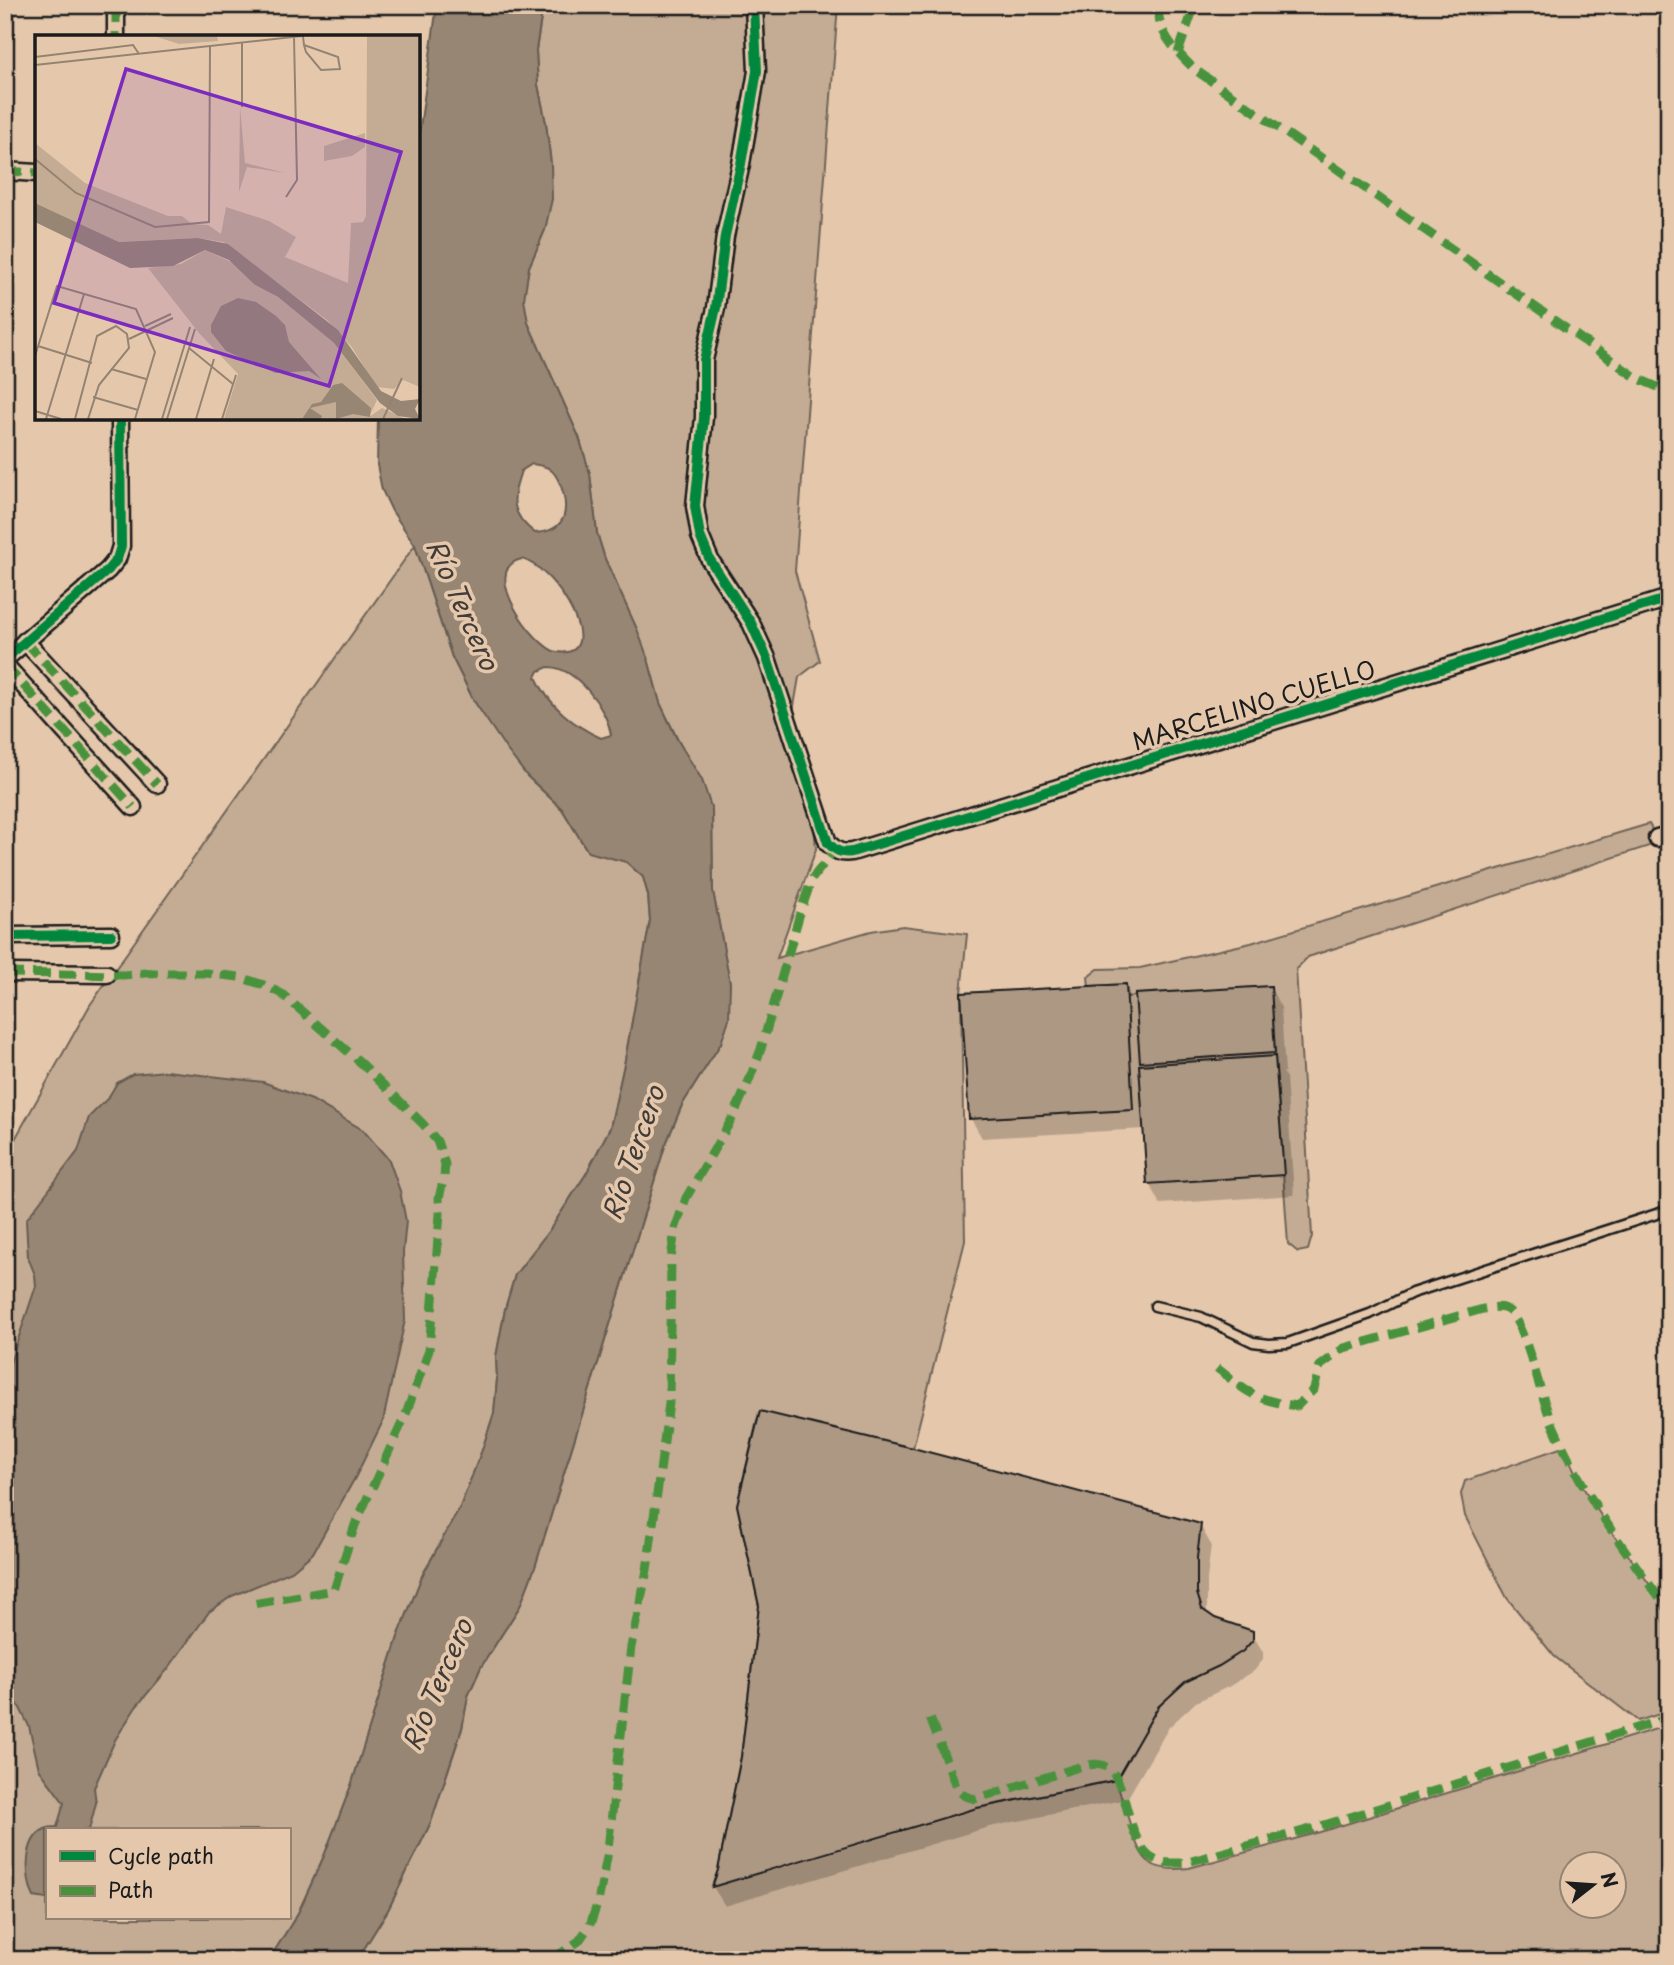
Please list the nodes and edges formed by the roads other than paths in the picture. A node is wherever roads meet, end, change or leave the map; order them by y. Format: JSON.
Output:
{"nodes":[{"id":1,"x":116,"y":5,"type":"edge"},
{"id":2,"x":754,"y":5,"type":"edge"},
{"id":3,"x":116,"y":35,"type":"edge"},
{"id":4,"x":5,"y":171,"type":"edge"},
{"id":5,"x":35,"y":173,"type":"edge"},
{"id":6,"x":120,"y":420,"type":"edge"},
{"id":7,"x":1669,"y":598,"type":"edge"},
{"id":8,"x":25,"y":641,"type":"junction"},
{"id":9,"x":5,"y":659,"type":"edge"},
{"id":10,"x":5,"y":665,"type":"edge"},
{"id":11,"x":157,"y":784,"type":"dead end"},
{"id":12,"x":133,"y":807,"type":"dead end"},
{"id":13,"x":111,"y":935,"type":"dead end"},
{"id":14,"x":5,"y":936,"type":"edge"},
{"id":15,"x":5,"y":973,"type":"edge"},
{"id":16,"x":107,"y":974,"type":"dead end"},
{"id":17,"x":1669,"y":1210,"type":"edge"},
{"id":18,"x":1155,"y":1306,"type":"dead end"}],
"edges":[{"from":1,"to":3,"type":"street"},
{"from":2,"to":7,"type":"street","name":"MARCELINO CUELLO"},
{"from":4,"to":5,"type":"street"},
{"from":6,"to":8,"type":"street"},
{"from":8,"to":9,"type":"street"},
{"from":8,"to":11,"type":"street"},
{"from":10,"to":12,"type":"street"},
{"from":13,"to":14,"type":"street"},
{"from":15,"to":16,"type":"street"},
{"from":17,"to":18,"type":"lane"}]}
